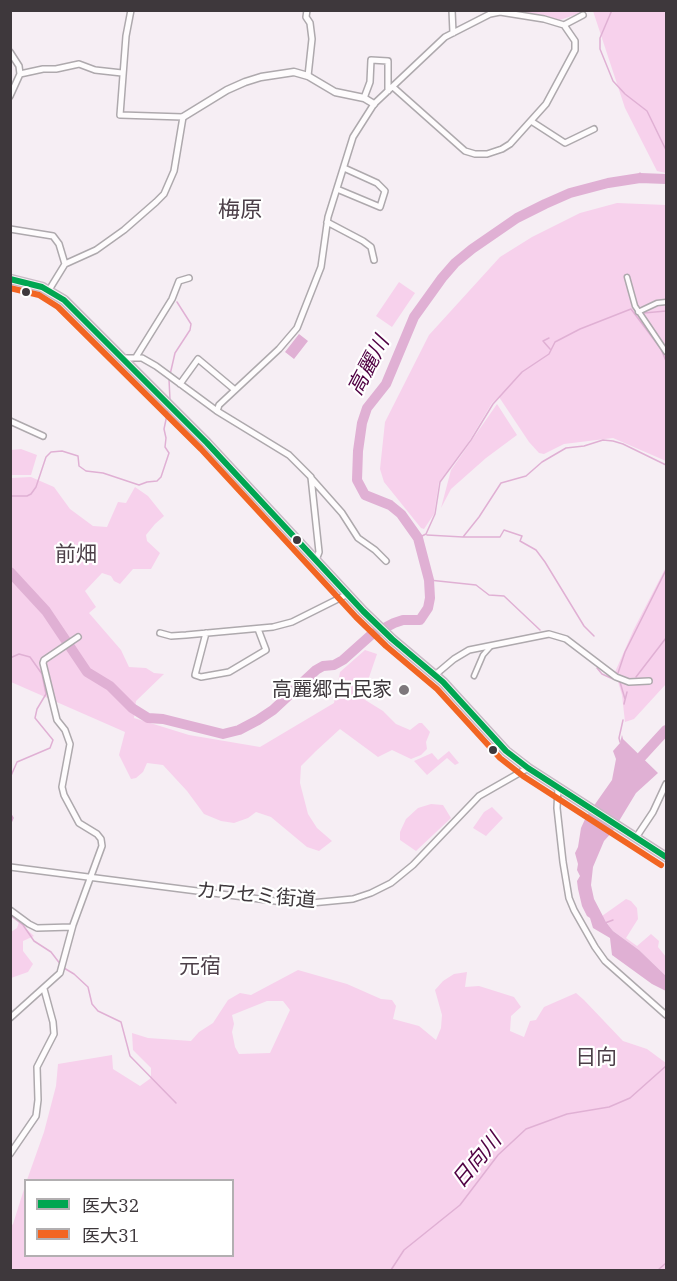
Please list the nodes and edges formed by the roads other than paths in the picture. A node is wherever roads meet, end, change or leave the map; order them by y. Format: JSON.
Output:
{"nodes":[{"id":1,"x":132,"y":10,"type":"edge"},
{"id":2,"x":307,"y":10,"type":"edge"},
{"id":3,"x":452,"y":10,"type":"edge"},
{"id":4,"x":499,"y":11,"type":"edge"},
{"id":5,"x":583,"y":15,"type":"dead end"},
{"id":6,"x":564,"y":25,"type":"junction"},
{"id":7,"x":453,"y":33,"type":"junction"},
{"id":8,"x":10,"y":52,"type":"edge"},
{"id":9,"x":122,"y":73,"type":"junction"},
{"id":10,"x":20,"y":74,"type":"junction"},
{"id":11,"x":308,"y":76,"type":"junction"},
{"id":12,"x":391,"y":89,"type":"junction"},
{"id":13,"x":10,"y":96,"type":"edge"},
{"id":14,"x":364,"y":98,"type":"junction"},
{"id":15,"x":374,"y":104,"type":"junction"},
{"id":16,"x":183,"y":117,"type":"junction"},
{"id":17,"x":531,"y":121,"type":"junction"},
{"id":18,"x":594,"y":129,"type":"dead end"},
{"id":19,"x":344,"y":168,"type":"junction"},
{"id":20,"x":337,"y":189,"type":"junction"},
{"id":21,"x":327,"y":222,"type":"junction"},
{"id":22,"x":10,"y":229,"type":"edge"},
{"id":23,"x":374,"y":260,"type":"dead end"},
{"id":24,"x":65,"y":264,"type":"junction"},
{"id":25,"x":627,"y":277,"type":"dead end"},
{"id":26,"x":189,"y":278,"type":"dead end"},
{"id":27,"x":10,"y":279,"type":"edge"},
{"id":28,"x":49,"y":290,"type":"junction"},
{"id":29,"x":666,"y":302,"type":"edge"},
{"id":30,"x":638,"y":312,"type":"junction"},
{"id":31,"x":666,"y":352,"type":"edge"},
{"id":32,"x":136,"y":357,"type":"junction"},
{"id":33,"x":124,"y":358,"type":"junction"},
{"id":34,"x":180,"y":384,"type":"junction"},
{"id":35,"x":235,"y":390,"type":"junction"},
{"id":36,"x":217,"y":411,"type":"junction"},
{"id":37,"x":10,"y":421,"type":"edge"},
{"id":38,"x":43,"y":436,"type":"dead end"},
{"id":39,"x":310,"y":477,"type":"junction"},
{"id":40,"x":316,"y":560,"type":"junction"},
{"id":41,"x":386,"y":561,"type":"dead end"},
{"id":42,"x":348,"y":594,"type":"junction"},
{"id":43,"x":258,"y":629,"type":"junction"},
{"id":44,"x":160,"y":633,"type":"dead end"},
{"id":45,"x":206,"y":633,"type":"junction"},
{"id":46,"x":78,"y":638,"type":"dead end"},
{"id":47,"x":493,"y":644,"type":"junction"},
{"id":48,"x":435,"y":675,"type":"junction"},
{"id":49,"x":474,"y":676,"type":"dead end"},
{"id":50,"x":649,"y":681,"type":"dead end"},
{"id":51,"x":528,"y":768,"type":"junction"},
{"id":52,"x":666,"y":784,"type":"edge"},
{"id":53,"x":558,"y":787,"type":"junction"},
{"id":54,"x":637,"y":836,"type":"junction"},
{"id":55,"x":666,"y":857,"type":"edge"},
{"id":56,"x":10,"y":867,"type":"edge"},
{"id":57,"x":91,"y":877,"type":"junction"},
{"id":58,"x":10,"y":910,"type":"edge"},
{"id":59,"x":72,"y":927,"type":"junction"},
{"id":60,"x":44,"y":989,"type":"junction"},
{"id":61,"x":666,"y":1015,"type":"edge"},
{"id":62,"x":10,"y":1018,"type":"edge"},
{"id":63,"x":10,"y":1154,"type":"edge"}],
"edges":[{"from":1,"to":9,"type":"street"},
{"from":2,"to":11,"type":"street"},
{"from":3,"to":7,"type":"street"},
{"from":4,"to":6,"type":"street"},
{"from":4,"to":7,"type":"street"},
{"from":5,"to":6,"type":"street"},
{"from":6,"to":17,"type":"street"},
{"from":7,"to":12,"type":"street"},
{"from":8,"to":10,"type":"street"},
{"from":9,"to":10,"type":"street"},
{"from":9,"to":16,"type":"street"},
{"from":10,"to":13,"type":"street"},
{"from":11,"to":14,"type":"street"},
{"from":11,"to":16,"type":"street"},
{"from":12,"to":14,"type":"street"},
{"from":12,"to":15,"type":"street"},
{"from":12,"to":17,"type":"street"},
{"from":14,"to":15,"type":"street"},
{"from":15,"to":19,"type":"street"},
{"from":16,"to":24,"type":"street"},
{"from":17,"to":18,"type":"street"},
{"from":19,"to":20,"type":"street"},
{"from":19,"to":20,"type":"street"},
{"from":20,"to":21,"type":"street"},
{"from":21,"to":23,"type":"street"},
{"from":21,"to":35,"type":"street"},
{"from":22,"to":24,"type":"street"},
{"from":24,"to":28,"type":"street"},
{"from":25,"to":30,"type":"street"},
{"from":26,"to":32,"type":"street"},
{"from":27,"to":28,"type":"main road"},
{"from":28,"to":33,"type":"main road"},
{"from":29,"to":30,"type":"street"},
{"from":30,"to":31,"type":"street"},
{"from":32,"to":33,"type":"street"},
{"from":32,"to":34,"type":"street"},
{"from":33,"to":40,"type":"main road"},
{"from":34,"to":35,"type":"street"},
{"from":34,"to":36,"type":"street"},
{"from":35,"to":36,"type":"street"},
{"from":36,"to":39,"type":"street"},
{"from":37,"to":38,"type":"street"},
{"from":39,"to":40,"type":"street"},
{"from":39,"to":41,"type":"street"},
{"from":40,"to":42,"type":"main road"},
{"from":42,"to":43,"type":"street"},
{"from":42,"to":48,"type":"main road"},
{"from":43,"to":45,"type":"street"},
{"from":43,"to":45,"type":"street"},
{"from":44,"to":45,"type":"street"},
{"from":46,"to":57,"type":"street"},
{"from":47,"to":48,"type":"street"},
{"from":47,"to":49,"type":"street"},
{"from":47,"to":50,"type":"street"},
{"from":48,"to":51,"type":"main road"},
{"from":51,"to":53,"type":"main road"},
{"from":51,"to":57,"type":"street","name":"カワセミ街道"},
{"from":52,"to":54,"type":"street"},
{"from":53,"to":54,"type":"main road"},
{"from":53,"to":61,"type":"street"},
{"from":54,"to":55,"type":"main road"},
{"from":56,"to":57,"type":"street","name":"カワセミ街道"},
{"from":57,"to":59,"type":"street"},
{"from":58,"to":59,"type":"street"},
{"from":59,"to":60,"type":"street"},
{"from":60,"to":62,"type":"street"},
{"from":60,"to":63,"type":"street"}]}
